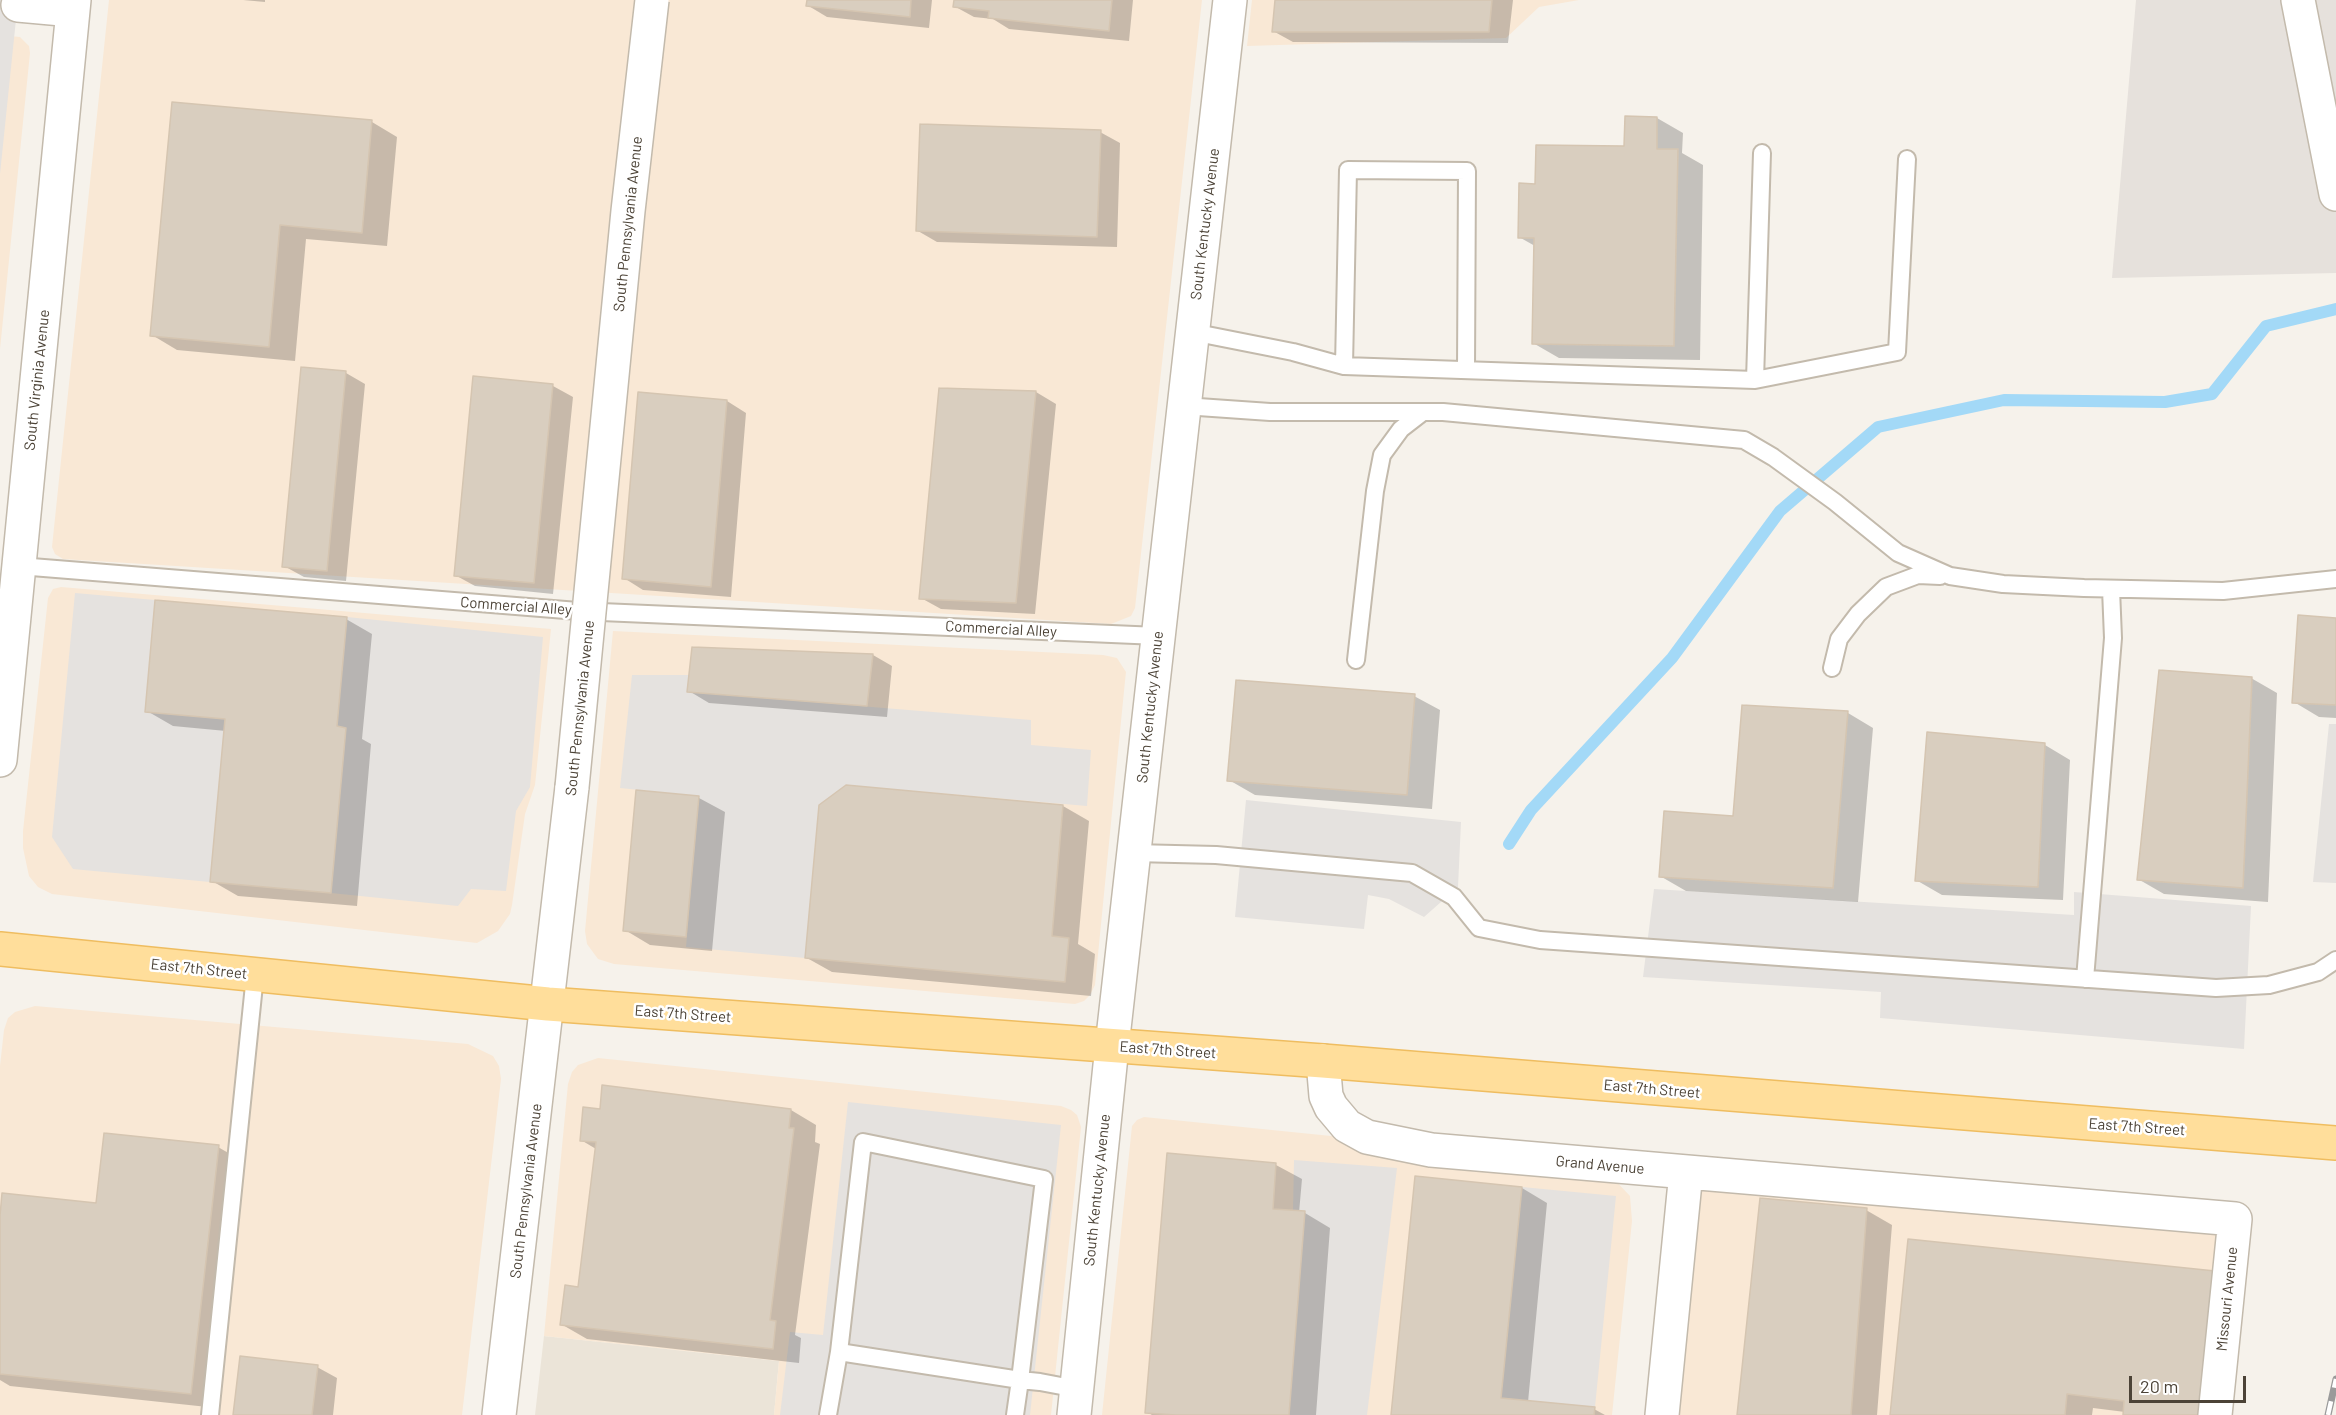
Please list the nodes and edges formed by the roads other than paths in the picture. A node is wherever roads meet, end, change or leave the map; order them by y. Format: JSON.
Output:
{"nodes":[{"id":1,"x":652,"y":0,"type":"edge"},
{"id":2,"x":1230,"y":0,"type":"edge"},
{"id":3,"x":2298,"y":0,"type":"edge"},
{"id":4,"x":18,"y":5,"type":"dead end"},
{"id":5,"x":74,"y":5,"type":"edge"},
{"id":6,"x":1762,"y":153,"type":"dead end"},
{"id":7,"x":1907,"y":159,"type":"dead end"},
{"id":8,"x":2336,"y":194,"type":"edge"},
{"id":9,"x":1192,"y":332,"type":"junction"},
{"id":10,"x":1344,"y":366,"type":"junction"},
{"id":11,"x":1466,"y":370,"type":"junction"},
{"id":12,"x":1755,"y":380,"type":"junction"},
{"id":13,"x":1184,"y":406,"type":"junction"},
{"id":14,"x":1423,"y":412,"type":"junction"},
{"id":15,"x":19,"y":566,"type":"junction"},
{"id":16,"x":1950,"y":576,"type":"junction"},
{"id":17,"x":2336,"y":579,"type":"edge"},
{"id":18,"x":2111,"y":589,"type":"junction"},
{"id":19,"x":1158,"y":636,"type":"junction"},
{"id":20,"x":6,"y":642,"type":"edge"},
{"id":21,"x":1356,"y":660,"type":"dead end"},
{"id":22,"x":1832,"y":668,"type":"dead end"},
{"id":23,"x":0,"y":760,"type":"edge"},
{"id":24,"x":1134,"y":853,"type":"junction"},
{"id":25,"x":0,"y":949,"type":"edge"},
{"id":26,"x":2336,"y":960,"type":"edge"},
{"id":27,"x":255,"y":975,"type":"junction"},
{"id":28,"x":2085,"y":979,"type":"junction"},
{"id":29,"x":548,"y":1004,"type":"junction"},
{"id":30,"x":1112,"y":1046,"type":"junction"},
{"id":31,"x":1323,"y":1061,"type":"junction"},
{"id":32,"x":2336,"y":1143,"type":"edge"},
{"id":33,"x":1686,"y":1172,"type":"junction"},
{"id":34,"x":839,"y":1352,"type":"junction"},
{"id":35,"x":1020,"y":1380,"type":"junction"},
{"id":36,"x":1075,"y":1402,"type":"edge"},
{"id":37,"x":210,"y":1415,"type":"edge"},
{"id":38,"x":499,"y":1415,"type":"edge"},
{"id":39,"x":828,"y":1415,"type":"edge"},
{"id":40,"x":1015,"y":1415,"type":"edge"},
{"id":41,"x":1662,"y":1415,"type":"edge"},
{"id":42,"x":2215,"y":1415,"type":"edge"}],
"edges":[{"from":1,"to":29,"type":"street","name":"South Pennsylvania Avenue","bridge":true},
{"from":2,"to":9,"type":"street","name":"South Kentucky Avenue"},
{"from":3,"to":8,"type":"street"},
{"from":4,"to":5,"type":"street"},
{"from":5,"to":15,"type":"street","name":"South Virginia Avenue"},
{"from":6,"to":12,"type":"lane"},
{"from":7,"to":12,"type":"lane"},
{"from":9,"to":10,"type":"lane"},
{"from":9,"to":13,"type":"street","name":"South Kentucky Avenue"},
{"from":10,"to":11,"type":"lane"},
{"from":10,"to":11,"type":"lane"},
{"from":11,"to":12,"type":"lane"},
{"from":13,"to":14,"type":"lane"},
{"from":13,"to":19,"type":"street","name":"South Kentucky Avenue"},
{"from":14,"to":16,"type":"lane"},
{"from":14,"to":21,"type":"lane"},
{"from":15,"to":19,"type":"lane","name":"Commercial Alley"},
{"from":15,"to":20,"type":"street","name":"South Virginia Avenue"},
{"from":16,"to":18,"type":"lane"},
{"from":16,"to":22,"type":"lane"},
{"from":17,"to":18,"type":"lane"},
{"from":18,"to":28,"type":"lane"},
{"from":19,"to":24,"type":"street","name":"South Kentucky Avenue"},
{"from":20,"to":23,"type":"street","name":"South Virginia Avenue"},
{"from":24,"to":28,"type":"lane"},
{"from":24,"to":30,"type":"street","name":"South Kentucky Avenue"},
{"from":25,"to":27,"type":"main road","name":"East 7th Street"},
{"from":26,"to":28,"type":"lane"},
{"from":27,"to":29,"type":"main road","name":"East 7th Street"},
{"from":27,"to":37,"type":"lane"},
{"from":29,"to":30,"type":"main road","name":"East 7th Street"},
{"from":29,"to":38,"type":"street","name":"South Pennsylvania Avenue"},
{"from":30,"to":31,"type":"main road","name":"East 7th Street"},
{"from":30,"to":36,"type":"street","name":"South Kentucky Avenue"},
{"from":31,"to":32,"type":"main road","name":"East 7th Street"},
{"from":31,"to":33,"type":"street","name":"Grand Avenue"},
{"from":33,"to":41,"type":"street"},
{"from":33,"to":42,"type":"street","name":"Missouri Avenue"},
{"from":34,"to":35,"type":"lane"},
{"from":34,"to":35,"type":"lane"},
{"from":34,"to":39,"type":"lane"},
{"from":35,"to":36,"type":"lane"},
{"from":35,"to":40,"type":"lane"}]}
